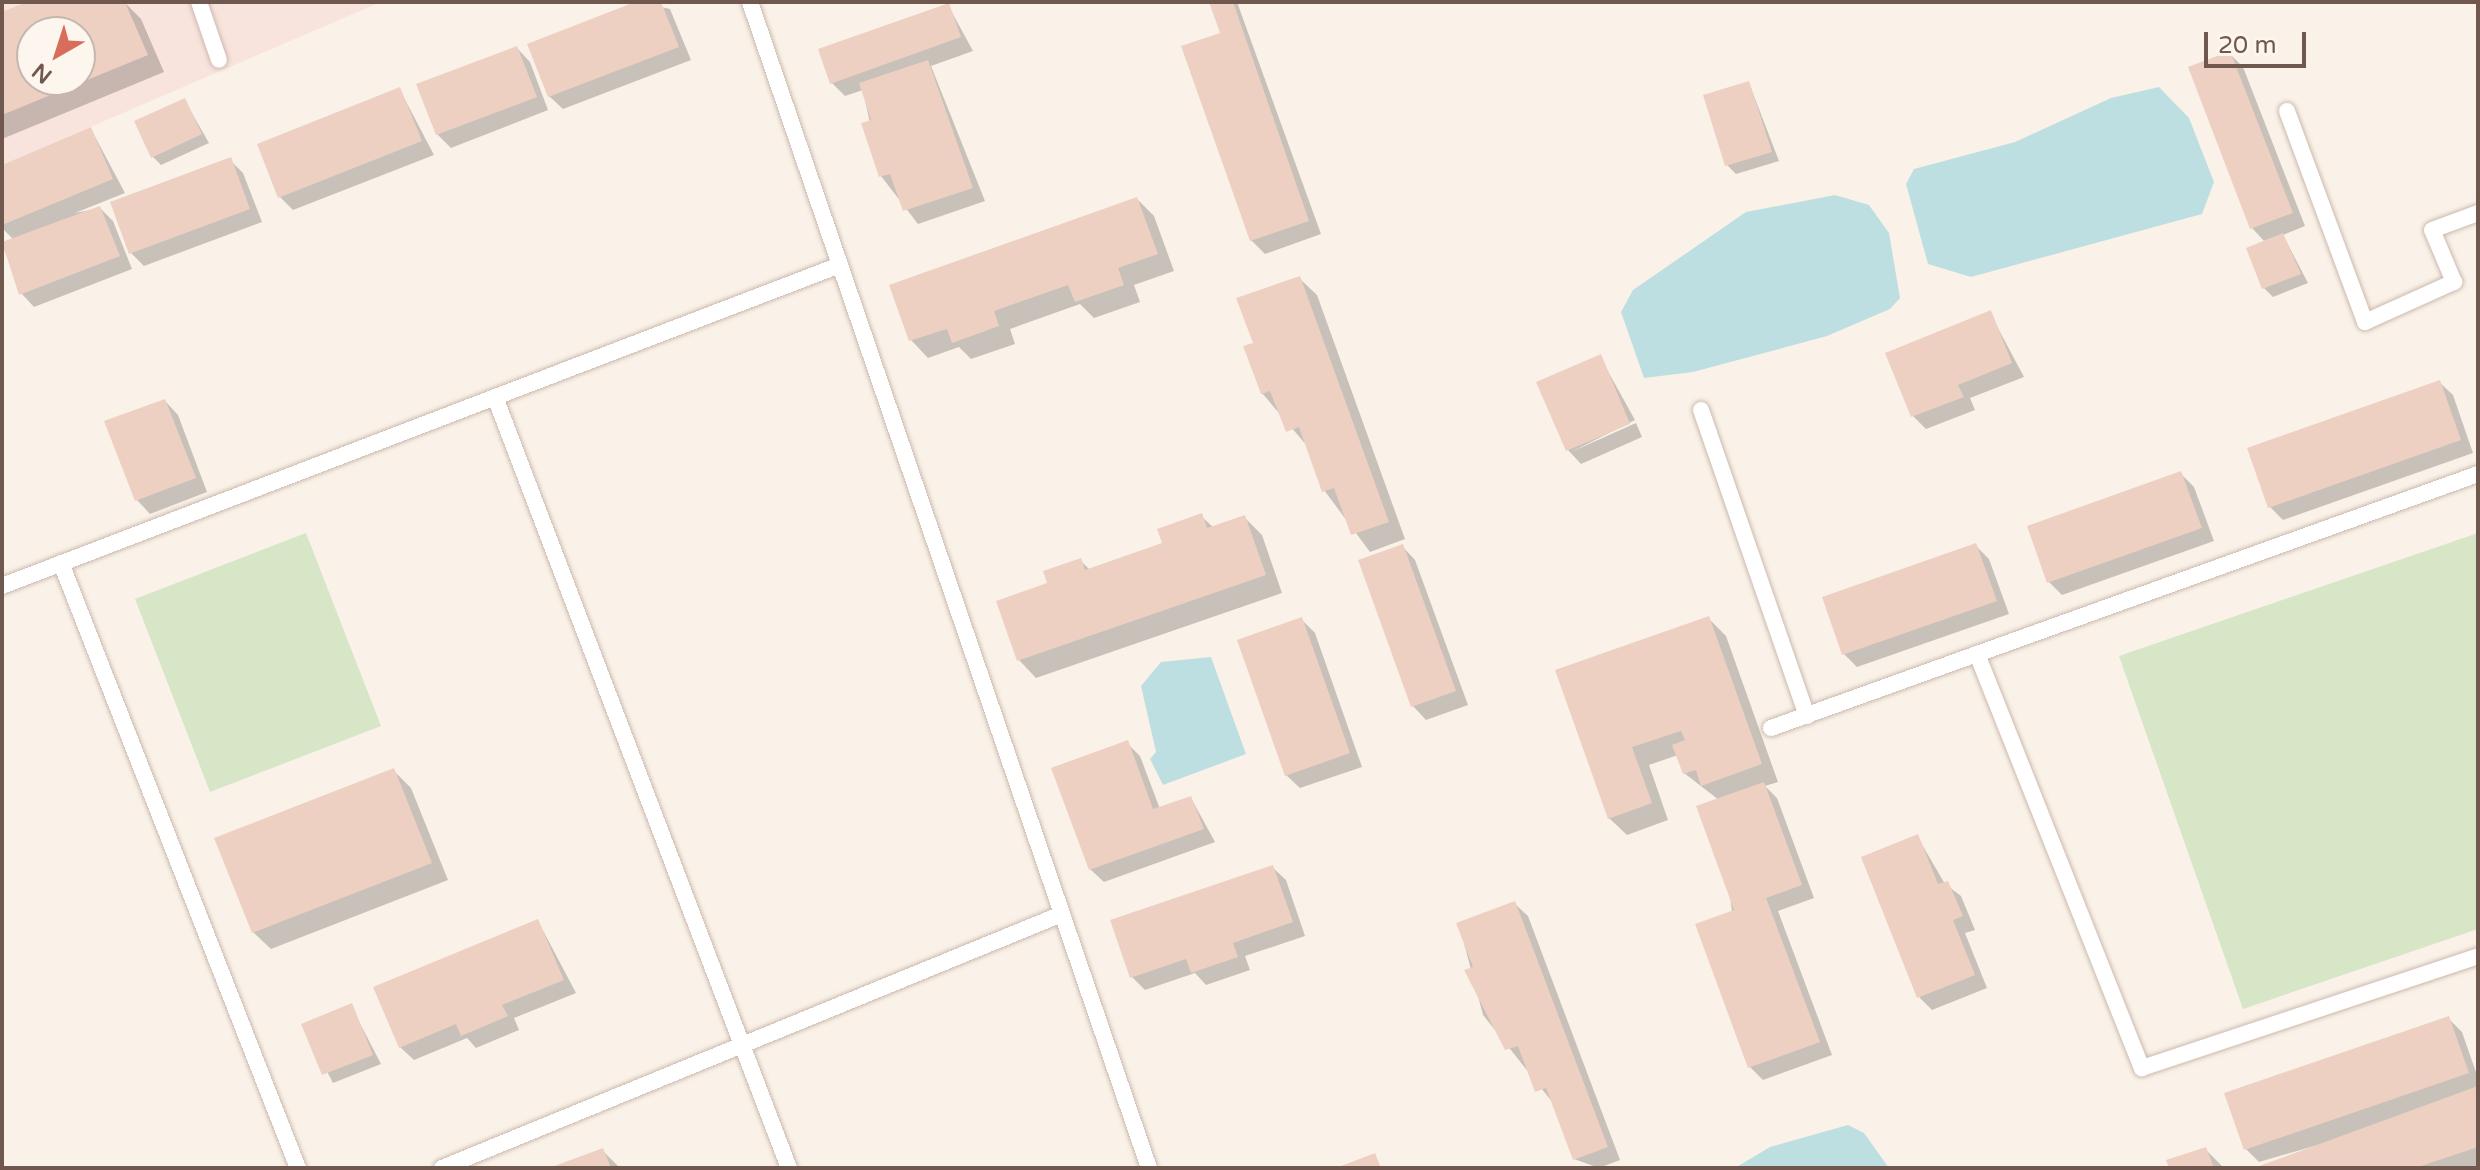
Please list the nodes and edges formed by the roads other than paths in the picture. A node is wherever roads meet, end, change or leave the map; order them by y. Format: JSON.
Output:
{"nodes":[{"id":1,"x":199,"y":2,"type":"edge"},
{"id":2,"x":750,"y":2,"type":"edge"},
{"id":3,"x":219,"y":60,"type":"dead end"},
{"id":4,"x":2287,"y":111,"type":"dead end"},
{"id":5,"x":2478,"y":213,"type":"edge"},
{"id":6,"x":840,"y":265,"type":"junction"},
{"id":7,"x":495,"y":397,"type":"junction"},
{"id":8,"x":1701,"y":410,"type":"dead end"},
{"id":9,"x":2478,"y":474,"type":"edge"},
{"id":10,"x":61,"y":563,"type":"junction"},
{"id":11,"x":2,"y":586,"type":"edge"},
{"id":12,"x":1977,"y":654,"type":"junction"},
{"id":13,"x":1807,"y":716,"type":"junction"},
{"id":14,"x":1771,"y":728,"type":"dead end"},
{"id":15,"x":1062,"y":914,"type":"junction"},
{"id":16,"x":2478,"y":956,"type":"edge"},
{"id":17,"x":742,"y":1045,"type":"junction"},
{"id":18,"x":298,"y":1168,"type":"edge"},
{"id":19,"x":442,"y":1168,"type":"edge"},
{"id":20,"x":789,"y":1168,"type":"edge"},
{"id":21,"x":1149,"y":1168,"type":"edge"}],
"edges":[{"from":1,"to":3,"type":"lane"},
{"from":2,"to":6,"type":"lane"},
{"from":4,"to":5,"type":"lane"},
{"from":6,"to":7,"type":"lane"},
{"from":6,"to":15,"type":"lane"},
{"from":7,"to":10,"type":"lane"},
{"from":7,"to":17,"type":"lane"},
{"from":8,"to":13,"type":"lane"},
{"from":9,"to":12,"type":"lane"},
{"from":10,"to":11,"type":"lane"},
{"from":10,"to":18,"type":"lane"},
{"from":12,"to":13,"type":"lane"},
{"from":12,"to":16,"type":"lane"},
{"from":13,"to":14,"type":"lane"},
{"from":15,"to":17,"type":"lane"},
{"from":15,"to":21,"type":"lane"},
{"from":17,"to":19,"type":"lane"},
{"from":17,"to":20,"type":"lane"}]}
